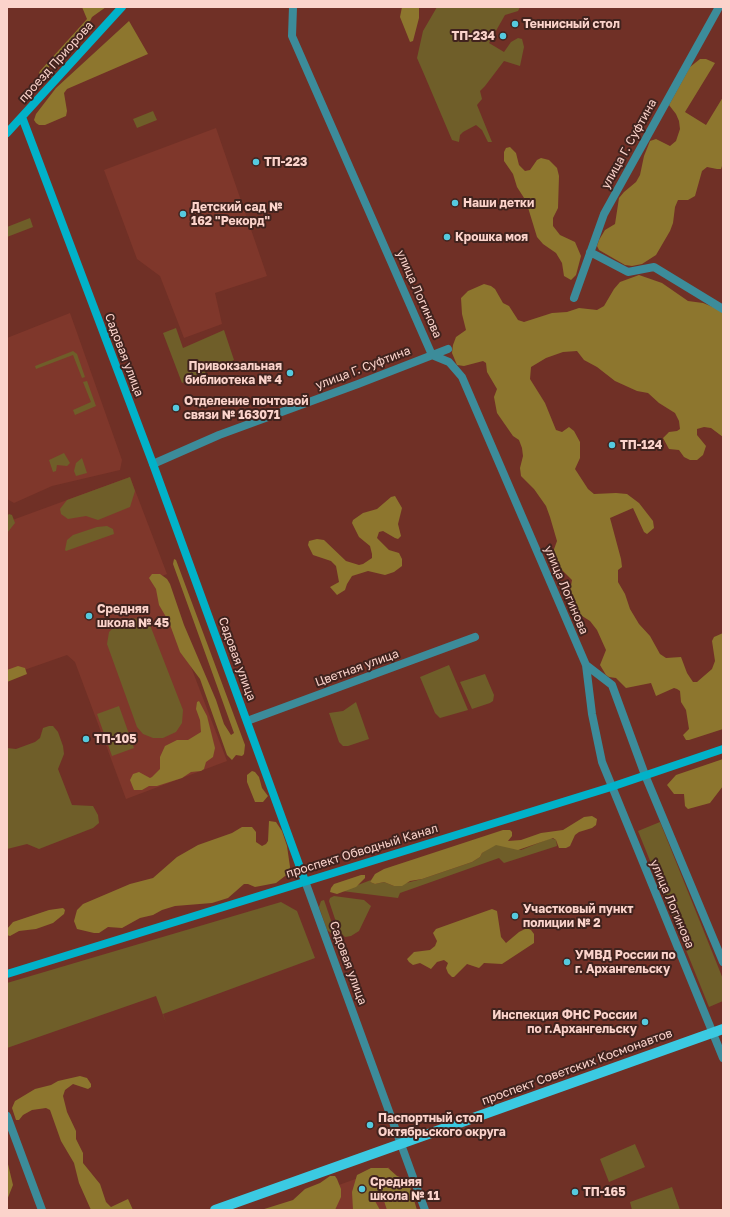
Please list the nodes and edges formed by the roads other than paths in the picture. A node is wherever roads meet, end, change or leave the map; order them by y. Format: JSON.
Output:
{"nodes":[{"id":1,"x":122,"y":7,"type":"edge"},
{"id":2,"x":293,"y":7,"type":"edge"},
{"id":3,"x":719,"y":7,"type":"edge"},
{"id":4,"x":22,"y":117,"type":"junction"},
{"id":5,"x":7,"y":133,"type":"edge"},
{"id":6,"x":590,"y":252,"type":"junction"},
{"id":7,"x":574,"y":298,"type":"dead end"},
{"id":8,"x":723,"y":308,"type":"edge"},
{"id":9,"x":448,"y":348,"type":"dead end"},
{"id":10,"x":432,"y":355,"type":"junction"},
{"id":11,"x":152,"y":464,"type":"junction"},
{"id":12,"x":475,"y":637,"type":"dead end"},
{"id":13,"x":586,"y":665,"type":"junction"},
{"id":14,"x":247,"y":721,"type":"junction"},
{"id":15,"x":723,"y":749,"type":"edge"},
{"id":16,"x":645,"y":775,"type":"junction"},
{"id":17,"x":612,"y":787,"type":"junction"},
{"id":18,"x":306,"y":881,"type":"junction"},
{"id":19,"x":723,"y":962,"type":"edge"},
{"id":20,"x":7,"y":974,"type":"edge"},
{"id":21,"x":723,"y":1028,"type":"edge"},
{"id":22,"x":712,"y":1032,"type":"junction"},
{"id":23,"x":723,"y":1058,"type":"edge"},
{"id":24,"x":7,"y":1116,"type":"edge"},
{"id":25,"x":401,"y":1144,"type":"junction"},
{"id":26,"x":42,"y":1210,"type":"edge"},
{"id":27,"x":215,"y":1210,"type":"edge"},
{"id":28,"x":425,"y":1210,"type":"edge"}],
"edges":[{"from":1,"to":4,"type":"street","name":"проезд Приорова"},
{"from":2,"to":10,"type":"street","name":"улица Логинова"},
{"from":3,"to":6,"type":"street","name":"улица Г. Суфтина"},
{"from":4,"to":5,"type":"street","name":"проезд Приорова"},
{"from":4,"to":11,"type":"street","name":"Садовая улица"},
{"from":6,"to":7,"type":"street","name":"улица Г. Суфтина"},
{"from":6,"to":8,"type":"street"},
{"from":9,"to":10,"type":"street","name":"улица Г. Суфтина"},
{"from":10,"to":11,"type":"street","name":"улица Г. Суфтина"},
{"from":10,"to":13,"type":"street","name":"улица Логинова"},
{"from":11,"to":14,"type":"street","name":"Садовая улица"},
{"from":12,"to":14,"type":"street","name":"Цветная улица"},
{"from":13,"to":16,"type":"street","name":"улица Логинова"},
{"from":13,"to":17,"type":"street","name":"улица Логинова"},
{"from":14,"to":18,"type":"street","name":"Садовая улица"},
{"from":15,"to":16,"type":"street","name":"проспект Обводный Канал"},
{"from":16,"to":17,"type":"street","name":"проспект Обводный Канал"},
{"from":16,"to":19,"type":"street","name":"улица Логинова"},
{"from":17,"to":18,"type":"street","name":"проспект Обводный Канал"},
{"from":17,"to":22,"type":"street","name":"улица Логинова"},
{"from":18,"to":20,"type":"street","name":"проспект Обводный Канал"},
{"from":18,"to":25,"type":"street","name":"Садовая улица"},
{"from":21,"to":22,"type":"main road","name":"проспект Советских Космонавтов"},
{"from":22,"to":23,"type":"street","name":"улица Логинова"},
{"from":22,"to":25,"type":"main road","name":"проспект Советских Космонавтов"},
{"from":24,"to":26,"type":"street"},
{"from":25,"to":27,"type":"main road","name":"проспект Советских Космонавтов"},
{"from":25,"to":28,"type":"street","name":"Садовая улица"}]}
